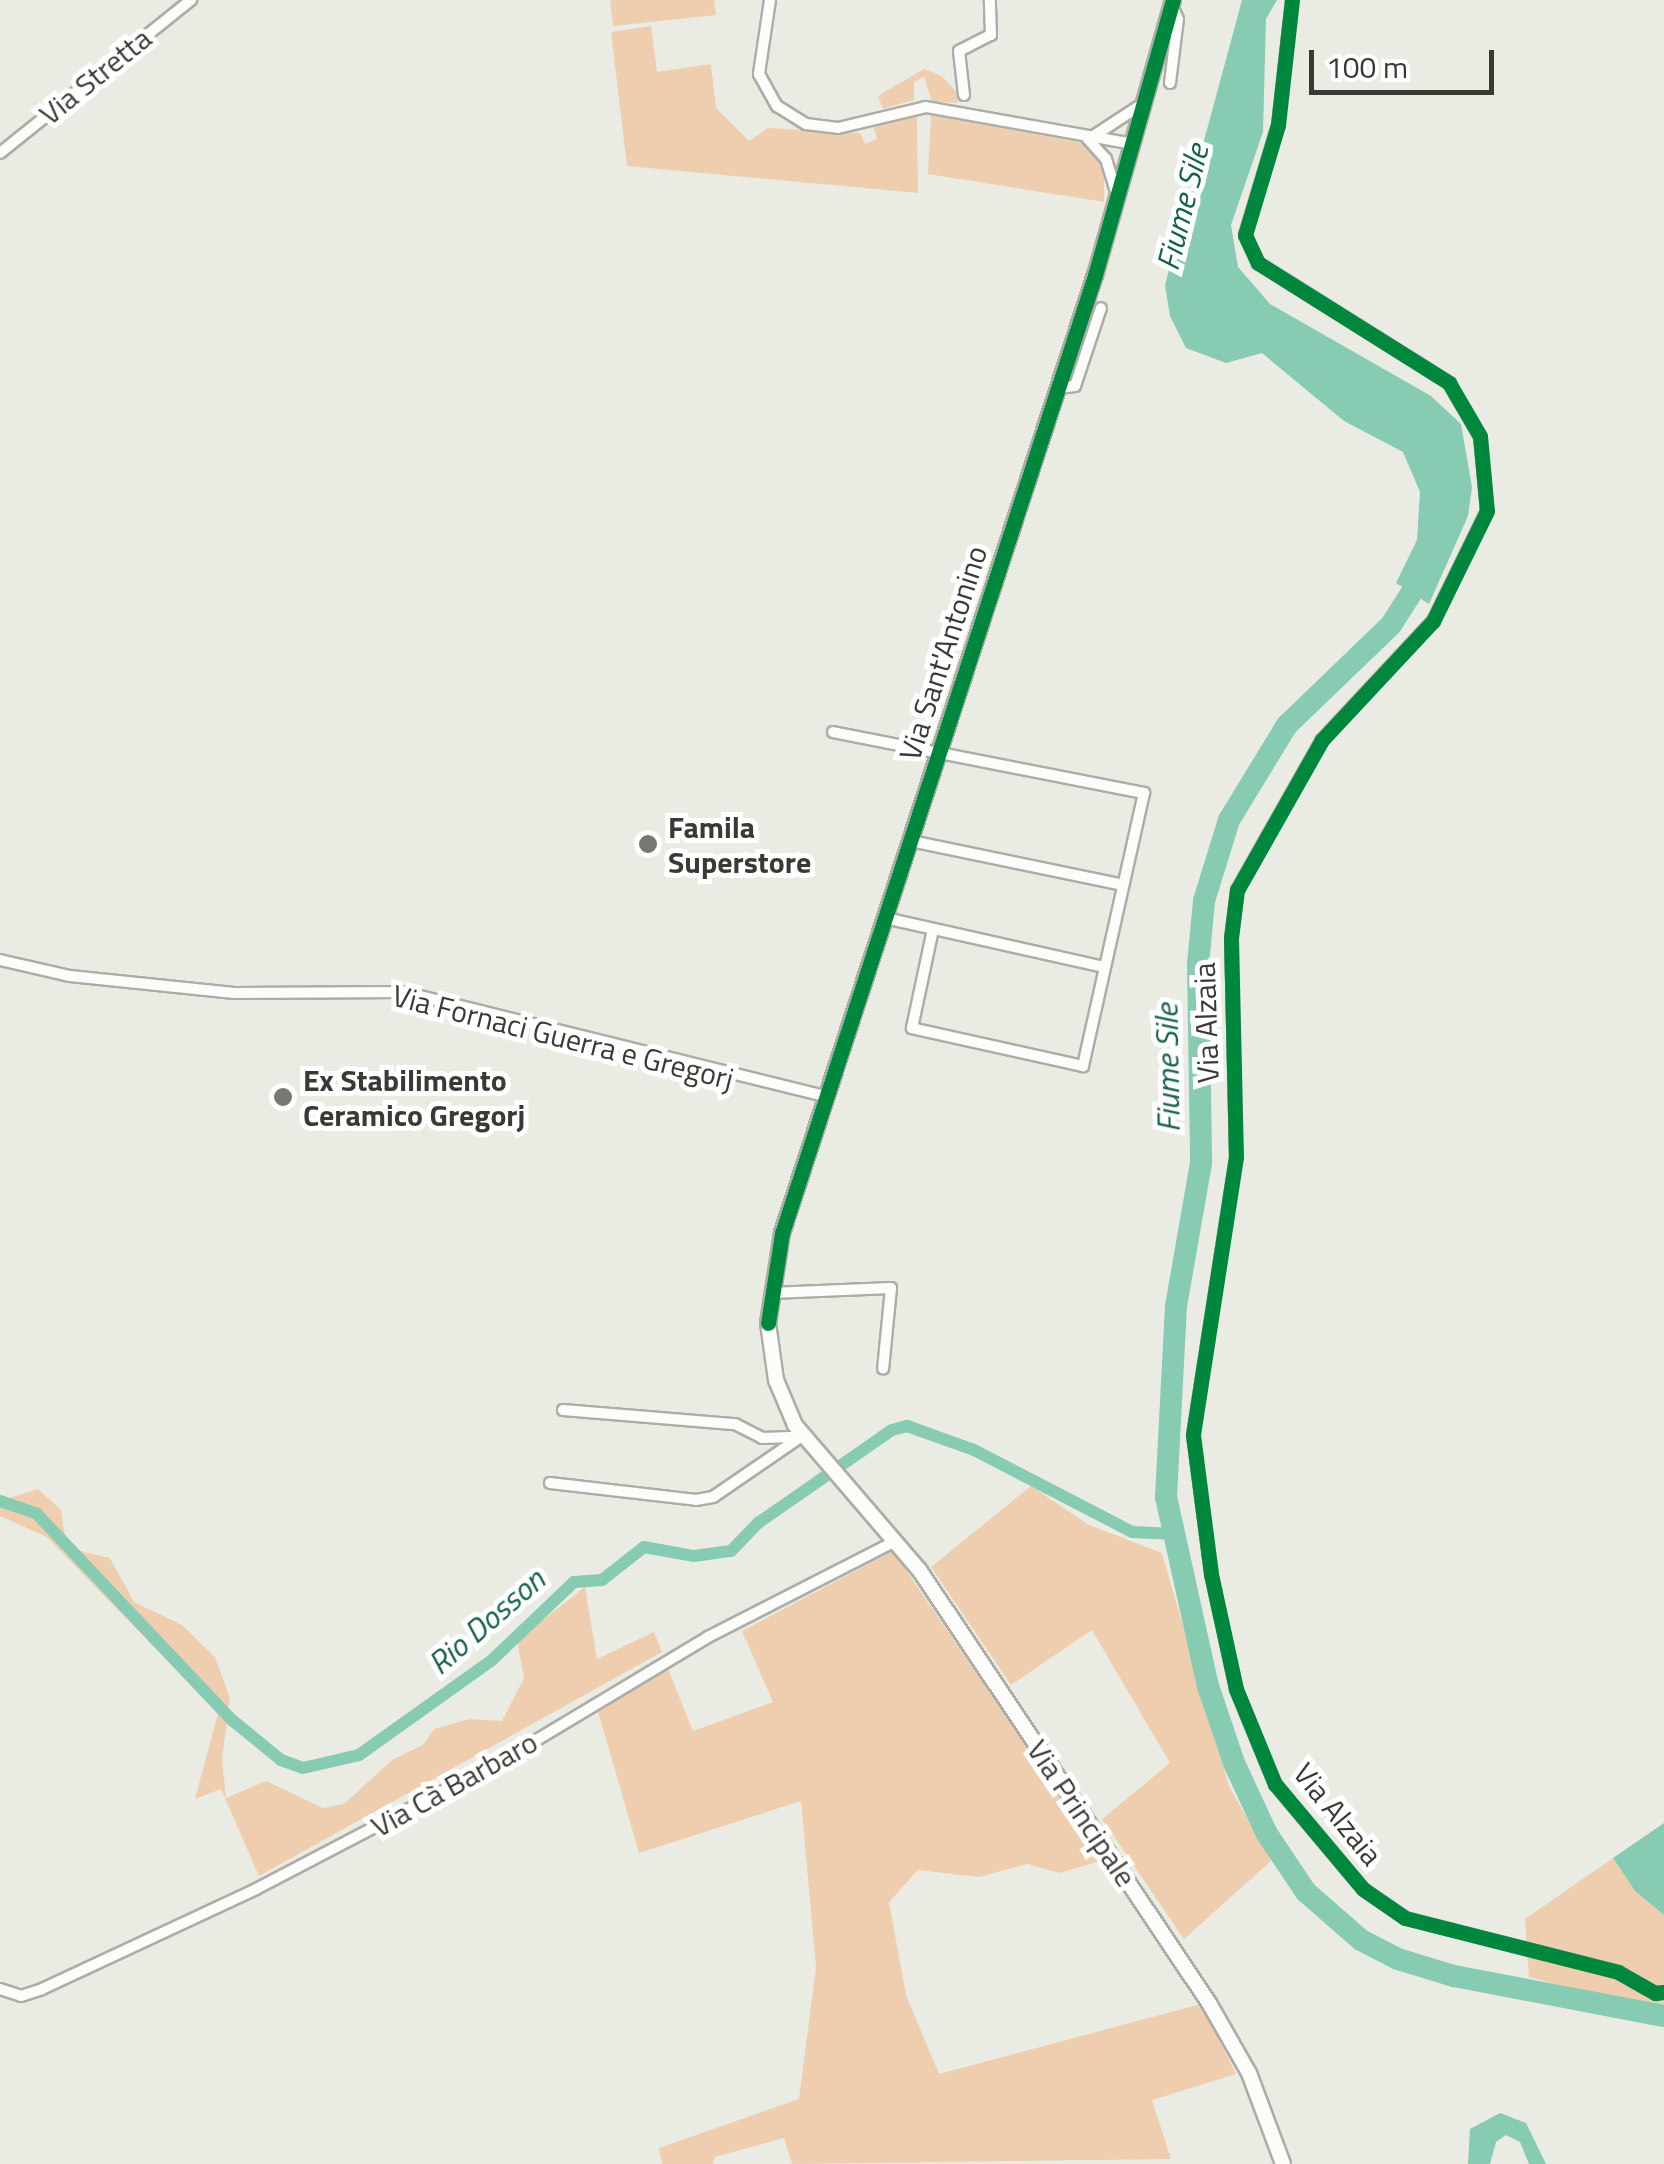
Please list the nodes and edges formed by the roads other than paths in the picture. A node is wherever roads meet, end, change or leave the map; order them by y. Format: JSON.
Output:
{"nodes":[{"id":1,"x":191,"y":0,"type":"edge"},
{"id":2,"x":770,"y":0,"type":"edge"},
{"id":3,"x":990,"y":0,"type":"edge"},
{"id":4,"x":1292,"y":0,"type":"edge"},
{"id":5,"x":1172,"y":3,"type":"edge"},
{"id":6,"x":1170,"y":83,"type":"dead end"},
{"id":7,"x":964,"y":95,"type":"dead end"},
{"id":8,"x":1144,"y":103,"type":"junction"},
{"id":9,"x":1089,"y":137,"type":"junction"},
{"id":10,"x":1133,"y":144,"type":"junction"},
{"id":11,"x":0,"y":153,"type":"edge"},
{"id":12,"x":1118,"y":197,"type":"junction"},
{"id":13,"x":1101,"y":308,"type":"dead end"},
{"id":14,"x":1058,"y":388,"type":"junction"},
{"id":15,"x":832,"y":732,"type":"dead end"},
{"id":16,"x":941,"y":750,"type":"junction"},
{"id":17,"x":911,"y":841,"type":"junction"},
{"id":18,"x":1123,"y":885,"type":"junction"},
{"id":19,"x":885,"y":918,"type":"junction"},
{"id":20,"x":933,"y":928,"type":"junction"},
{"id":21,"x":0,"y":960,"type":"edge"},
{"id":22,"x":1105,"y":967,"type":"junction"},
{"id":23,"x":827,"y":1097,"type":"junction"},
{"id":24,"x":771,"y":1293,"type":"junction"},
{"id":25,"x":883,"y":1369,"type":"dead end"},
{"id":26,"x":563,"y":1410,"type":"dead end"},
{"id":27,"x":802,"y":1436,"type":"junction"},
{"id":28,"x":550,"y":1483,"type":"dead end"},
{"id":29,"x":844,"y":1485,"type":"joint"},
{"id":30,"x":896,"y":1541,"type":"junction"},
{"id":31,"x":0,"y":1990,"type":"edge"},
{"id":32,"x":1659,"y":1992,"type":"edge"},
{"id":33,"x":1283,"y":2164,"type":"edge"}],
"edges":[{"from":1,"to":11,"type":"street","name":"Via Stretta"},
{"from":2,"to":9,"type":"street"},
{"from":3,"to":7,"type":"street"},
{"from":4,"to":32,"type":"street","name":"Via Alzaia"},
{"from":5,"to":6,"type":"street","name":"Via Sant'Antonino"},
{"from":5,"to":8,"type":"main road","name":"Via Sant'Antonino"},
{"from":8,"to":9,"type":"street"},
{"from":8,"to":10,"type":"main road","name":"Via Sant'Antonino"},
{"from":9,"to":10,"type":"street"},
{"from":9,"to":12,"type":"street"},
{"from":10,"to":12,"type":"main road","name":"Via Sant'Antonino"},
{"from":12,"to":14,"type":"main road","name":"Via Sant'Antonino"},
{"from":13,"to":14,"type":"street","name":"Via Sant'Antonino"},
{"from":14,"to":16,"type":"main road","name":"Via Sant'Antonino"},
{"from":15,"to":16,"type":"street","name":"Via Sant'Antonino"},
{"from":16,"to":17,"type":"main road","name":"Via Sant'Antonino"},
{"from":16,"to":18,"type":"street"},
{"from":17,"to":18,"type":"street"},
{"from":17,"to":19,"type":"main road","name":"Via Sant'Antonino"},
{"from":18,"to":22,"type":"street"},
{"from":19,"to":20,"type":"street"},
{"from":19,"to":23,"type":"main road","name":"Via Sant'Antonino"},
{"from":20,"to":22,"type":"street"},
{"from":20,"to":22,"type":"street"},
{"from":21,"to":23,"type":"street","name":"Via Fornaci Guerra e Gregorj"},
{"from":23,"to":24,"type":"main road","name":"Via Sant'Antonino"},
{"from":24,"to":25,"type":"street"},
{"from":24,"to":27,"type":"main road","name":"Via Sant'Antonino"},
{"from":26,"to":27,"type":"street"},
{"from":27,"to":28,"type":"street"},
{"from":27,"to":29,"type":"main road","name":"Via Sant'Antonino"},
{"from":29,"to":30,"type":"main road","name":"Via Principale"},
{"from":30,"to":31,"type":"street","name":"Via Cà Barbaro"},
{"from":30,"to":33,"type":"main road","name":"Via Principale"}]}
